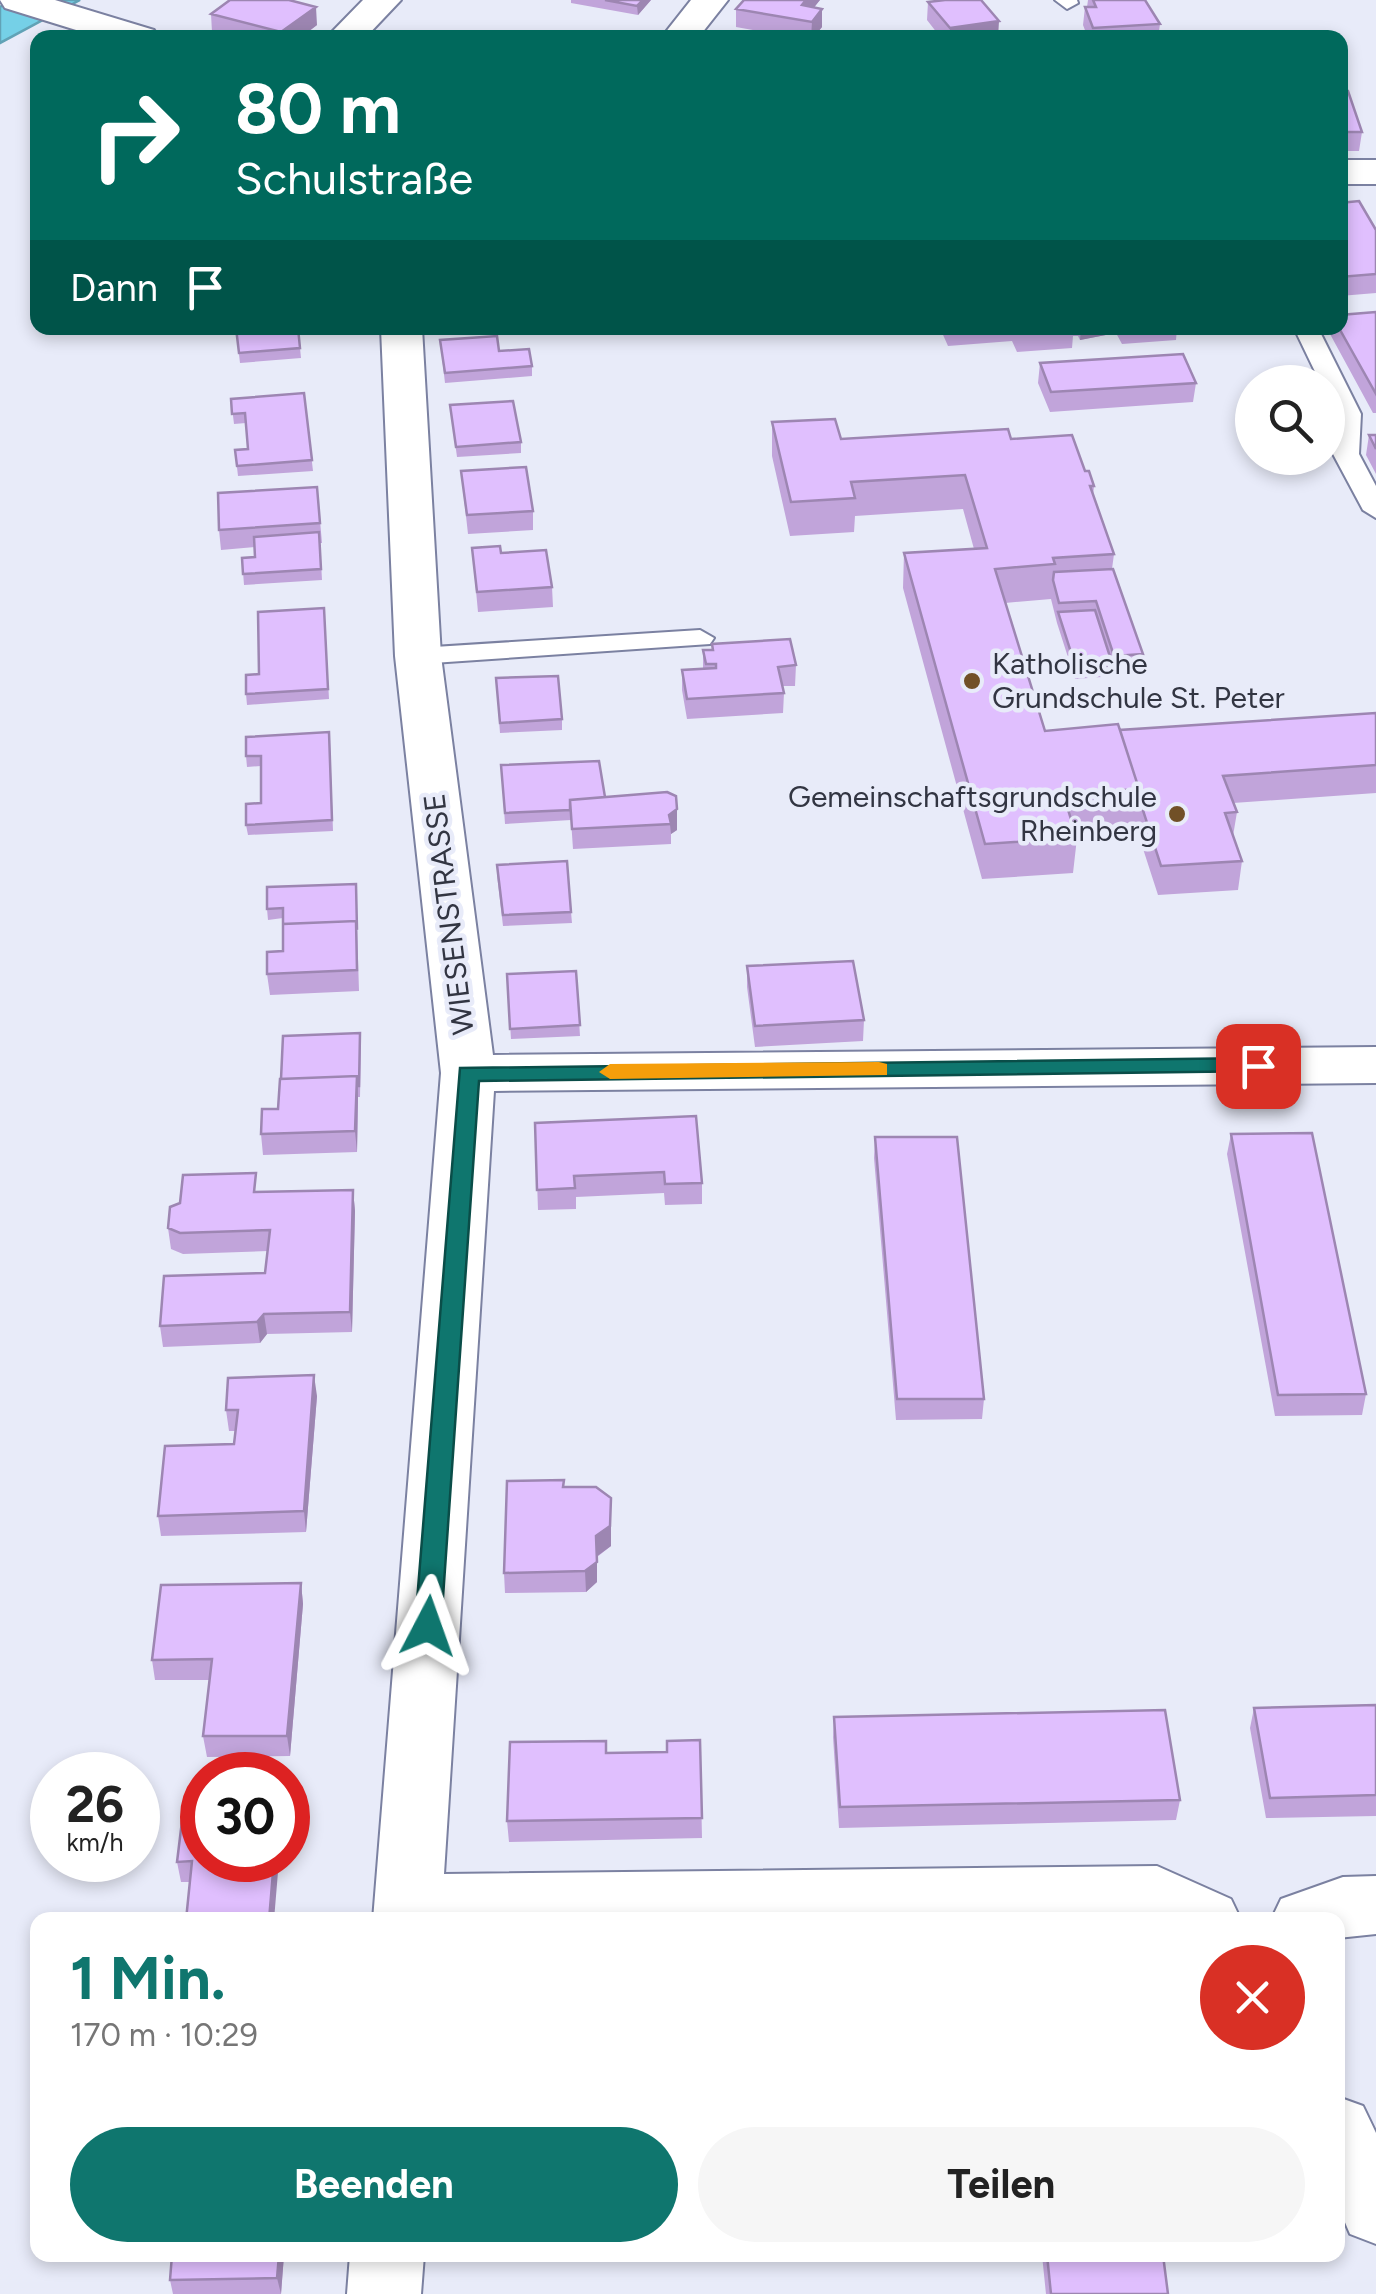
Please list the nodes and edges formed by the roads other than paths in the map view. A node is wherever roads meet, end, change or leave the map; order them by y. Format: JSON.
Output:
{"nodes":[{"id":1,"x":18,"y":0,"type":"edge"},
{"id":2,"x":384,"y":0,"type":"edge"},
{"id":3,"x":710,"y":0,"type":"edge"},
{"id":4,"x":114,"y":30,"type":"edge"},
{"id":5,"x":352,"y":30,"type":"edge"},
{"id":6,"x":686,"y":30,"type":"edge"},
{"id":7,"x":1348,"y":172,"type":"edge"},
{"id":8,"x":1376,"y":172,"type":"edge"},
{"id":9,"x":401,"y":335,"type":"edge"},
{"id":10,"x":1309,"y":335,"type":"edge"},
{"id":11,"x":1376,"y":510,"type":"edge"},
{"id":12,"x":700,"y":638,"type":"dead end"},
{"id":13,"x":418,"y":656,"type":"junction"},
{"id":14,"x":1376,"y":1065,"type":"edge"},
{"id":15,"x":468,"y":1073,"type":"junction"},
{"id":16,"x":1376,"y":1905,"type":"edge"},
{"id":17,"x":408,"y":1912,"type":"edge"},
{"id":18,"x":1191,"y":1912,"type":"edge"},
{"id":19,"x":1327,"y":1912,"type":"edge"},
{"id":20,"x":1345,"y":2144,"type":"edge"},
{"id":21,"x":1376,"y":2210,"type":"edge"},
{"id":22,"x":386,"y":2262,"type":"edge"},
{"id":23,"x":384,"y":2294,"type":"edge"}],
"edges":[{"from":1,"to":4,"type":"street"},
{"from":2,"to":5,"type":"street"},
{"from":3,"to":6,"type":"street"},
{"from":7,"to":8,"type":"street"},
{"from":9,"to":13,"type":"street","name":"WIESENSTRASSE"},
{"from":10,"to":11,"type":"lane"},
{"from":12,"to":13,"type":"lane"},
{"from":13,"to":15,"type":"street","name":"WIESENSTRASSE"},
{"from":14,"to":15,"type":"street"},
{"from":15,"to":17,"type":"street","name":"WIESENSTRASSE"},
{"from":16,"to":19,"type":"street"},
{"from":17,"to":18,"type":"street"},
{"from":20,"to":21,"type":"street"},
{"from":22,"to":23,"type":"street"}]}
